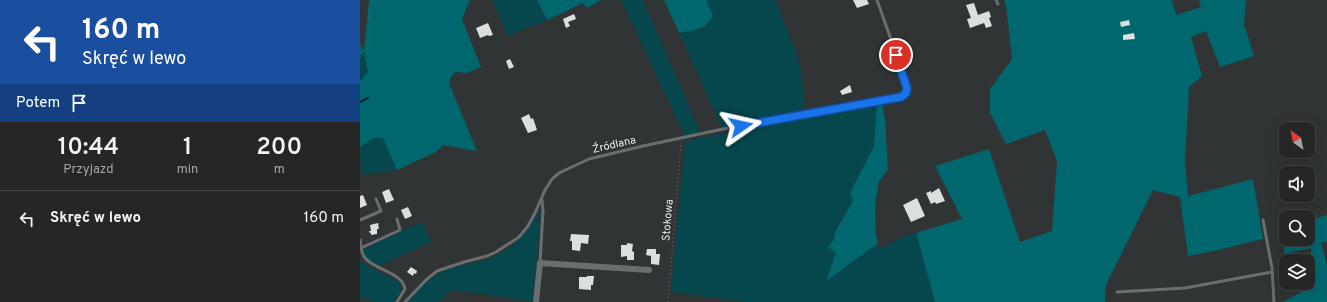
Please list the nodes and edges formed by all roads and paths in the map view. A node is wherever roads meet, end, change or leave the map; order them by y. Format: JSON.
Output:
{"nodes":[{"id":1,"x":372,"y":0,"type":"edge"},
{"id":2,"x":877,"y":0,"type":"edge"},
{"id":3,"x":360,"y":58,"type":"edge"},
{"id":4,"x":682,"y":138,"type":"junction"},
{"id":5,"x":542,"y":198,"type":"junction"},
{"id":6,"x":376,"y":199,"type":"dead end"},
{"id":7,"x":397,"y":219,"type":"dead end"},
{"id":8,"x":360,"y":220,"type":"edge"},
{"id":9,"x":1262,"y":220,"type":"dead end"},
{"id":10,"x":360,"y":240,"type":"edge"},
{"id":11,"x":361,"y":248,"type":"edge"},
{"id":12,"x":540,"y":263,"type":"junction"},
{"id":13,"x":649,"y":270,"type":"dead end"},
{"id":14,"x":1272,"y":272,"type":"junction"},
{"id":15,"x":1117,"y":292,"type":"dead end"},
{"id":16,"x":397,"y":302,"type":"edge"},
{"id":17,"x":405,"y":302,"type":"edge"},
{"id":18,"x":536,"y":302,"type":"edge"},
{"id":19,"x":668,"y":302,"type":"edge"},
{"id":20,"x":1274,"y":302,"type":"edge"}],
"edges":[{"from":1,"to":3,"type":"path"},
{"from":2,"to":4,"type":"lane","name":"Źródlana"},
{"from":4,"to":5,"type":"lane","name":"Źródlana"},
{"from":4,"to":19,"type":"path","name":"Stokowa"},
{"from":5,"to":12,"type":"lane"},
{"from":5,"to":17,"type":"lane","name":"Źródlana"},
{"from":6,"to":8,"type":"lane"},
{"from":7,"to":11,"type":"lane"},
{"from":9,"to":14,"type":"lane"},
{"from":10,"to":11,"type":"lane"},
{"from":11,"to":16,"type":"lane"},
{"from":12,"to":13,"type":"street"},
{"from":12,"to":18,"type":"street"},
{"from":14,"to":15,"type":"lane"},
{"from":14,"to":20,"type":"lane"}]}
